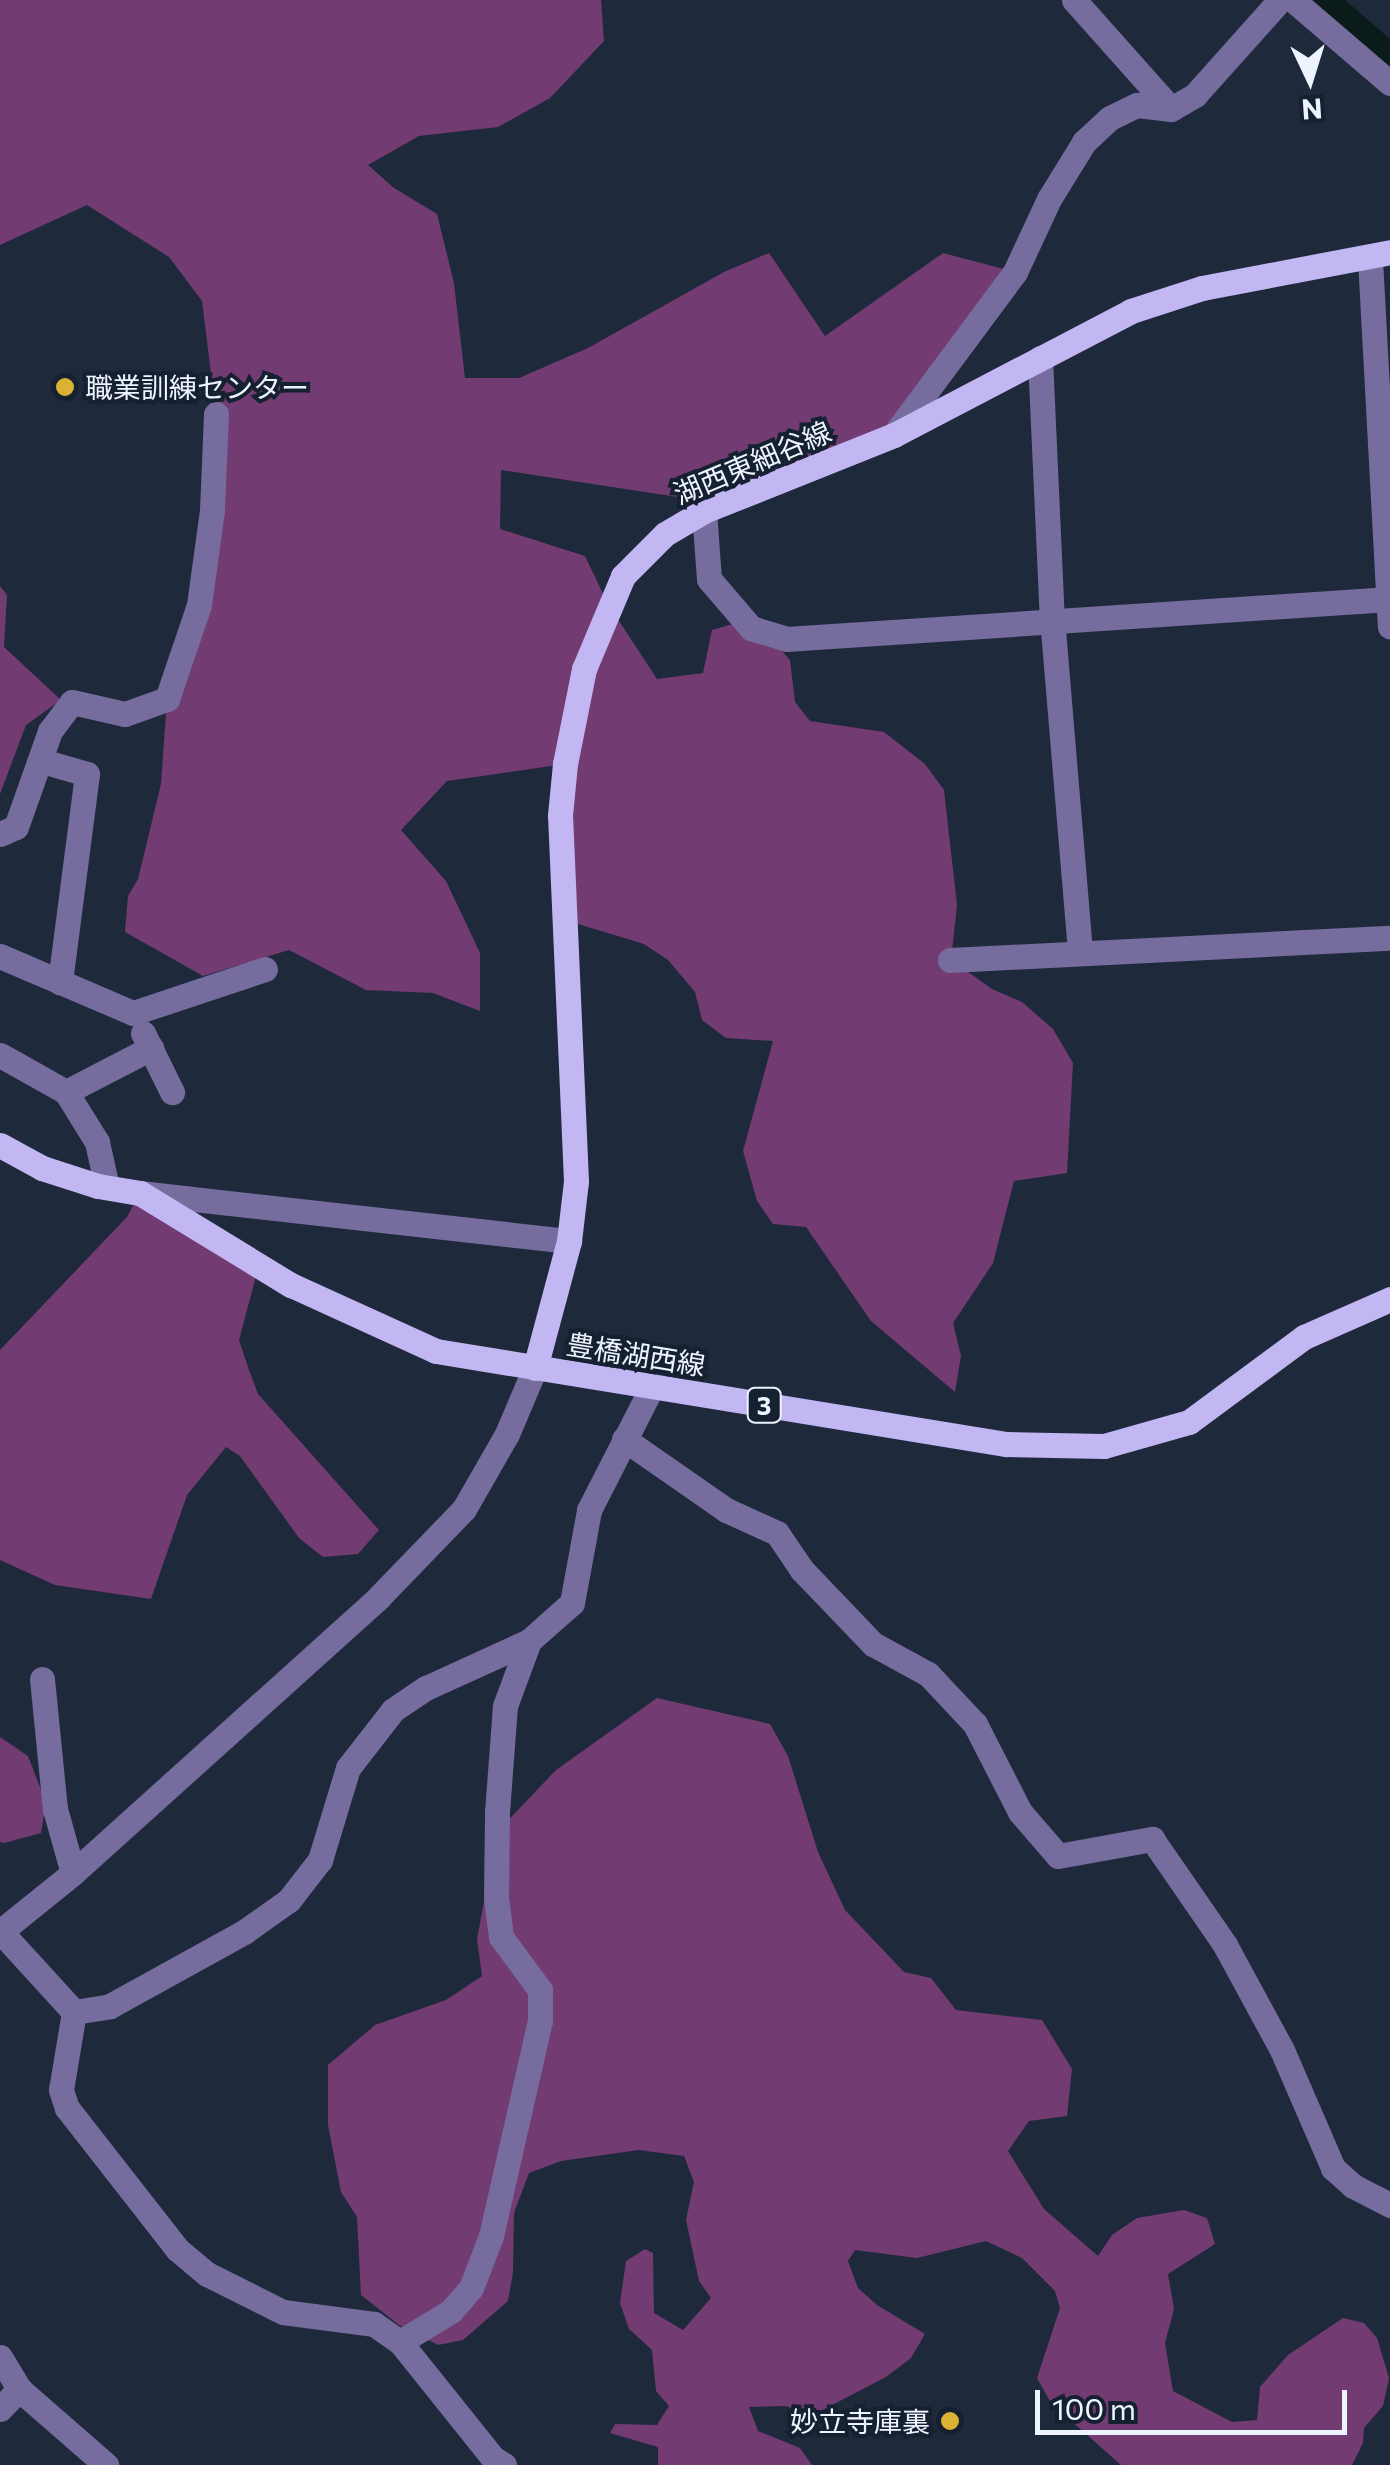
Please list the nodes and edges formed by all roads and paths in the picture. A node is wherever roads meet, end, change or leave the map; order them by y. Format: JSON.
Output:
{"nodes":[{"id":1,"x":1074,"y":0,"type":"edge"},
{"id":2,"x":1280,"y":0,"type":"edge"},
{"id":3,"x":1292,"y":0,"type":"edge"},
{"id":4,"x":1390,"y":83,"type":"edge"},
{"id":5,"x":1172,"y":109,"type":"junction"},
{"id":6,"x":1380,"y":255,"type":"edge"},
{"id":7,"x":1040,"y":358,"type":"junction"},
{"id":8,"x":216,"y":414,"type":"dead end"},
{"id":9,"x":894,"y":436,"type":"junction"},
{"id":10,"x":704,"y":511,"type":"junction"},
{"id":11,"x":1389,"y":599,"type":"edge"},
{"id":12,"x":1052,"y":618,"type":"junction"},
{"id":13,"x":1390,"y":626,"type":"edge"},
{"id":14,"x":42,"y":762,"type":"junction"},
{"id":15,"x":0,"y":834,"type":"edge"},
{"id":16,"x":1390,"y":938,"type":"edge"},
{"id":17,"x":1080,"y":952,"type":"junction"},
{"id":18,"x":0,"y":956,"type":"edge"},
{"id":19,"x":950,"y":960,"type":"dead end"},
{"id":20,"x":265,"y":969,"type":"dead end"},
{"id":21,"x":60,"y":982,"type":"junction"},
{"id":22,"x":134,"y":1013,"type":"junction"},
{"id":23,"x":151,"y":1048,"type":"junction"},
{"id":24,"x":0,"y":1055,"type":"edge"},
{"id":25,"x":66,"y":1092,"type":"junction"},
{"id":26,"x":172,"y":1092,"type":"dead end"},
{"id":27,"x":0,"y":1146,"type":"edge"},
{"id":28,"x":108,"y":1187,"type":"junction"},
{"id":29,"x":140,"y":1193,"type":"junction"},
{"id":30,"x":568,"y":1241,"type":"junction"},
{"id":31,"x":1390,"y":1299,"type":"edge"},
{"id":32,"x":535,"y":1368,"type":"junction"},
{"id":33,"x":652,"y":1388,"type":"junction"},
{"id":34,"x":624,"y":1439,"type":"junction"},
{"id":35,"x":529,"y":1641,"type":"junction"},
{"id":36,"x":42,"y":1679,"type":"dead end"},
{"id":37,"x":73,"y":1874,"type":"junction"},
{"id":38,"x":0,"y":1932,"type":"edge"},
{"id":39,"x":74,"y":2012,"type":"junction"},
{"id":40,"x":1390,"y":2204,"type":"edge"},
{"id":41,"x":400,"y":2342,"type":"junction"},
{"id":42,"x":0,"y":2357,"type":"edge"},
{"id":43,"x":19,"y":2390,"type":"junction"},
{"id":44,"x":0,"y":2410,"type":"edge"},
{"id":45,"x":106,"y":2465,"type":"edge"},
{"id":46,"x":504,"y":2465,"type":"edge"}],
"edges":[{"from":1,"to":5,"type":"street"},
{"from":2,"to":5,"type":"street"},
{"from":3,"to":4,"type":"street"},
{"from":5,"to":9,"type":"street"},
{"from":6,"to":7,"type":"main road","name":"湖西東細谷線"},
{"from":6,"to":11,"type":"street"},
{"from":7,"to":9,"type":"main road","name":"湖西東細谷線"},
{"from":7,"to":12,"type":"street"},
{"from":8,"to":14,"type":"street"},
{"from":9,"to":10,"type":"main road","name":"湖西東細谷線"},
{"from":10,"to":12,"type":"street"},
{"from":10,"to":30,"type":"main road","name":"湖西東細谷線"},
{"from":11,"to":12,"type":"street"},
{"from":11,"to":13,"type":"street"},
{"from":12,"to":17,"type":"street"},
{"from":14,"to":15,"type":"street"},
{"from":14,"to":21,"type":"street"},
{"from":16,"to":17,"type":"street"},
{"from":17,"to":19,"type":"street"},
{"from":18,"to":21,"type":"street"},
{"from":20,"to":22,"type":"street"},
{"from":21,"to":22,"type":"street"},
{"from":22,"to":23,"type":"street"},
{"from":23,"to":25,"type":"street"},
{"from":23,"to":26,"type":"street"},
{"from":24,"to":25,"type":"street"},
{"from":25,"to":28,"type":"street"},
{"from":27,"to":28,"type":"main road","name":"豊橋湖西線","number":"3"},
{"from":28,"to":29,"type":"main road","name":"豊橋湖西線","number":"3"},
{"from":29,"to":30,"type":"street"},
{"from":29,"to":32,"type":"main road","name":"豊橋湖西線","number":"3"},
{"from":30,"to":32,"type":"main road","name":"湖西東細谷線"},
{"from":31,"to":33,"type":"main road","name":"豊橋湖西線","number":"3"},
{"from":32,"to":33,"type":"main road","name":"豊橋湖西線","number":"3"},
{"from":32,"to":37,"type":"street"},
{"from":33,"to":34,"type":"street"},
{"from":34,"to":35,"type":"street"},
{"from":34,"to":40,"type":"street"},
{"from":35,"to":39,"type":"street"},
{"from":35,"to":41,"type":"street"},
{"from":36,"to":37,"type":"street"},
{"from":37,"to":38,"type":"street"},
{"from":38,"to":39,"type":"street"},
{"from":39,"to":41,"type":"street"},
{"from":41,"to":46,"type":"street"},
{"from":42,"to":43,"type":"street"},
{"from":43,"to":44,"type":"street"},
{"from":43,"to":45,"type":"street"}]}
